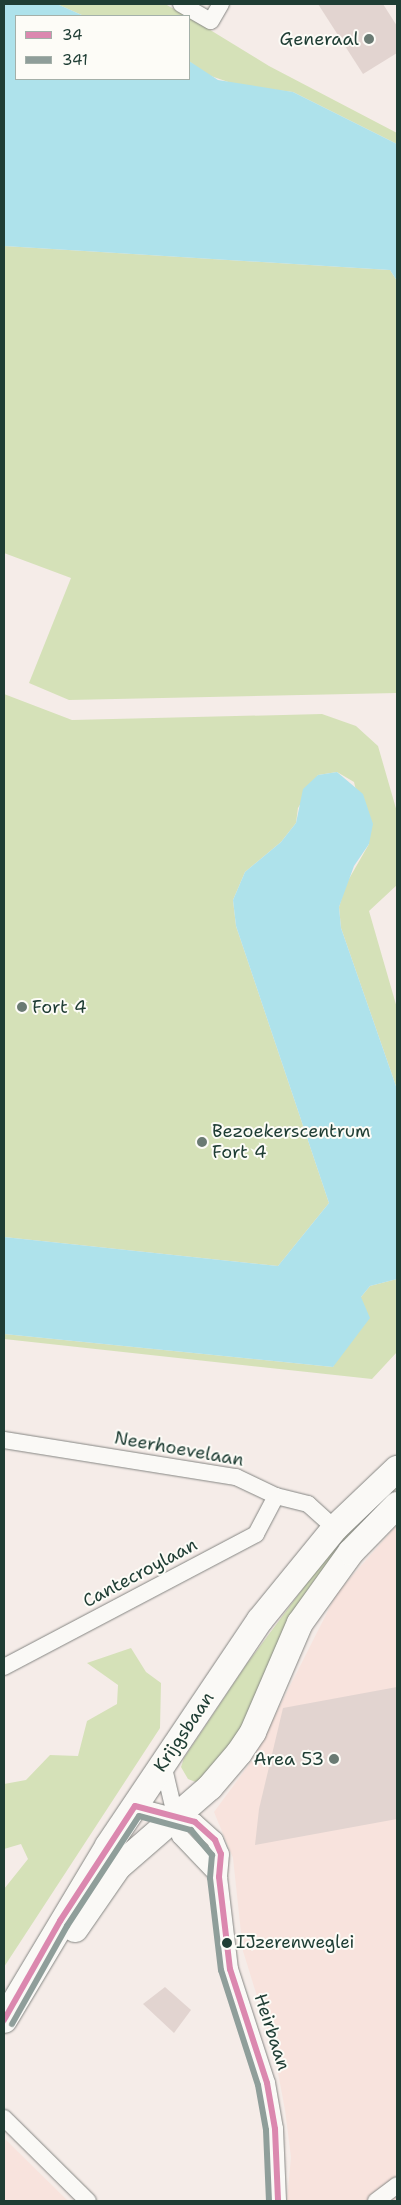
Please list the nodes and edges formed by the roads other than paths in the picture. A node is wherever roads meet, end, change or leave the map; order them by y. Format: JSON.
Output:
{"nodes":[{"id":1,"x":181,"y":4,"type":"edge"},
{"id":2,"x":221,"y":4,"type":"edge"},
{"id":3,"x":4,"y":1440,"type":"edge"},
{"id":4,"x":397,"y":1469,"type":"edge"},
{"id":5,"x":276,"y":1496,"type":"junction"},
{"id":6,"x":397,"y":1505,"type":"edge"},
{"id":7,"x":335,"y":1528,"type":"junction"},
{"id":8,"x":4,"y":1666,"type":"edge"},
{"id":9,"x":163,"y":1764,"type":"junction"},
{"id":10,"x":135,"y":1806,"type":"junction"},
{"id":11,"x":178,"y":1816,"type":"junction"},
{"id":12,"x":4,"y":2021,"type":"edge"},
{"id":13,"x":4,"y":2118,"type":"edge"},
{"id":14,"x":397,"y":2185,"type":"edge"},
{"id":15,"x":88,"y":2201,"type":"edge"},
{"id":16,"x":278,"y":2201,"type":"edge"},
{"id":17,"x":376,"y":2201,"type":"edge"}],
"edges":[{"from":1,"to":2,"type":"street"},
{"from":3,"to":5,"type":"street","name":"Neerhoevelaan"},
{"from":4,"to":7,"type":"main road","name":"Krijgsbaan"},
{"from":5,"to":7,"type":"street","name":"Neerhoevelaan"},
{"from":5,"to":8,"type":"street","name":"Cantecroylaan"},
{"from":6,"to":11,"type":"main road","name":"Krijgsbaan"},
{"from":7,"to":9,"type":"main road","name":"Krijgsbaan"},
{"from":9,"to":10,"type":"main road","name":"Krijgsbaan"},
{"from":9,"to":11,"type":"street","name":"Heirbaan"},
{"from":10,"to":11,"type":"street"},
{"from":10,"to":12,"type":"main road","name":"Krijgsbaan"},
{"from":11,"to":12,"type":"main road","name":"Krijgsbaan"},
{"from":11,"to":16,"type":"street","name":"Heirbaan"},
{"from":13,"to":15,"type":"street"},
{"from":14,"to":17,"type":"street"}]}
